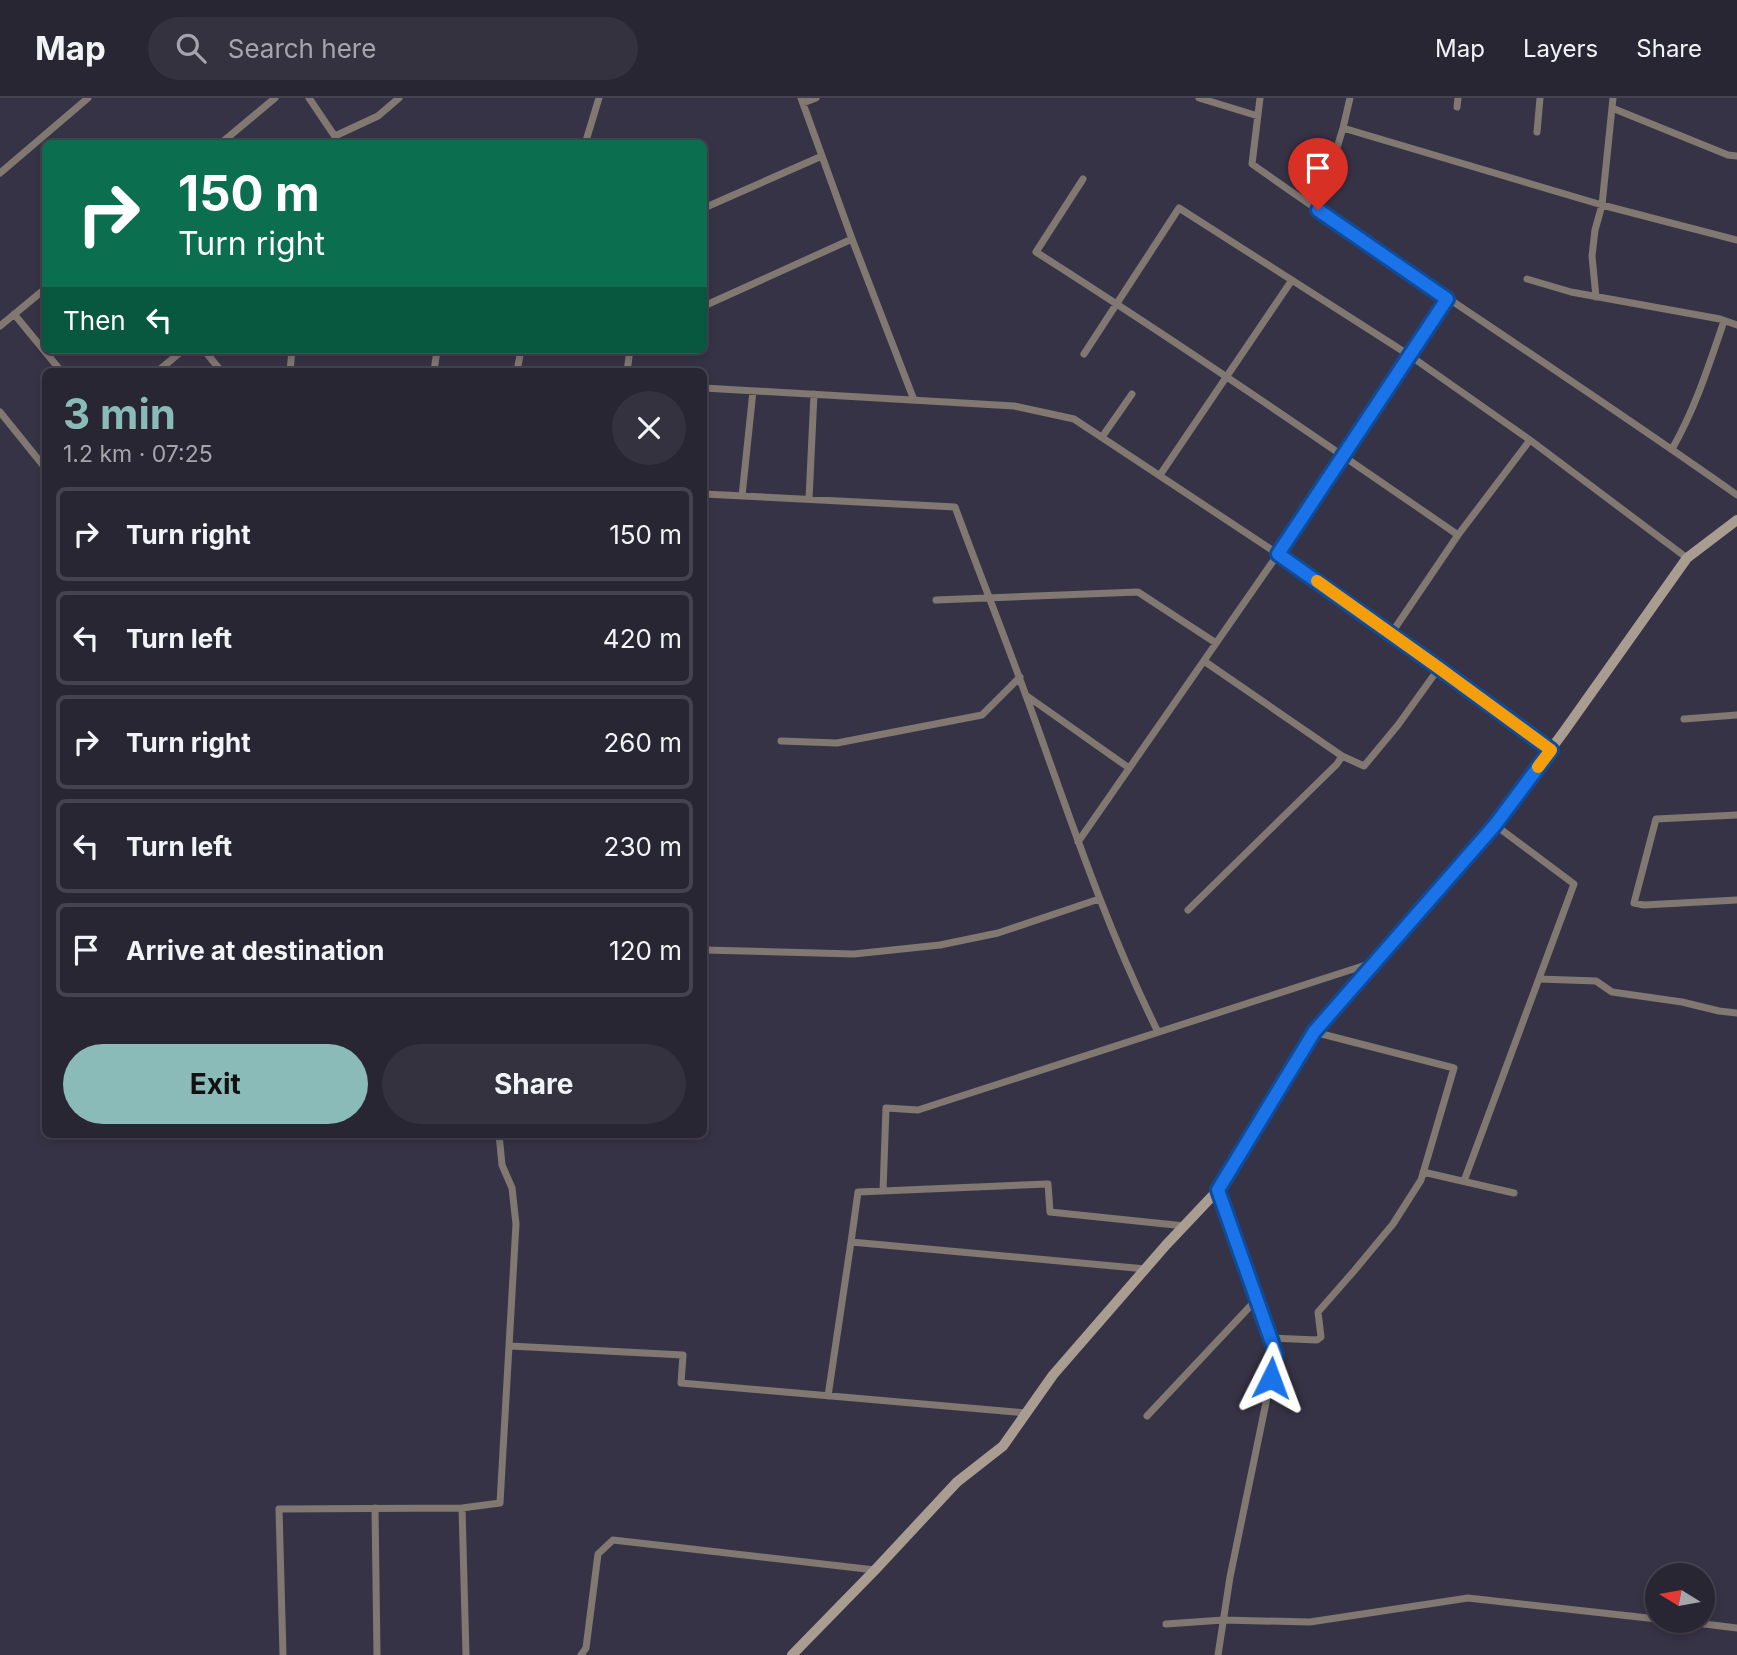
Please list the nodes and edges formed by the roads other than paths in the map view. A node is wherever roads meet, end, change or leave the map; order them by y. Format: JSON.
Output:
{"nodes":[{"id":1,"x":88,"y":98,"type":"edge"},
{"id":2,"x":275,"y":98,"type":"edge"},
{"id":3,"x":309,"y":98,"type":"edge"},
{"id":4,"x":399,"y":98,"type":"edge"},
{"id":5,"x":599,"y":98,"type":"edge"},
{"id":6,"x":816,"y":98,"type":"edge"},
{"id":7,"x":1199,"y":98,"type":"edge"},
{"id":8,"x":1260,"y":98,"type":"edge"},
{"id":9,"x":1350,"y":98,"type":"edge"},
{"id":10,"x":1458,"y":98,"type":"edge"},
{"id":11,"x":1540,"y":98,"type":"edge"},
{"id":12,"x":1613,"y":98,"type":"edge"},
{"id":13,"x":802,"y":100,"type":"edge"},
{"id":14,"x":1457,"y":107,"type":"dead end"},
{"id":15,"x":1612,"y":108,"type":"junction"},
{"id":16,"x":1258,"y":116,"type":"junction"},
{"id":17,"x":1343,"y":128,"type":"junction"},
{"id":18,"x":1537,"y":132,"type":"dead end"},
{"id":19,"x":335,"y":135,"type":"junction"},
{"id":20,"x":225,"y":140,"type":"edge"},
{"id":21,"x":338,"y":140,"type":"edge"},
{"id":22,"x":586,"y":140,"type":"edge"},
{"id":23,"x":822,"y":156,"type":"junction"},
{"id":24,"x":1737,"y":156,"type":"edge"},
{"id":25,"x":0,"y":173,"type":"edge"},
{"id":26,"x":1083,"y":179,"type":"dead end"},
{"id":27,"x":1602,"y":205,"type":"junction"},
{"id":28,"x":707,"y":207,"type":"edge"},
{"id":29,"x":1318,"y":210,"type":"junction"},
{"id":30,"x":852,"y":239,"type":"junction"},
{"id":31,"x":1737,"y":240,"type":"edge"},
{"id":32,"x":1527,"y":279,"type":"dead end"},
{"id":33,"x":1292,"y":280,"type":"junction"},
{"id":34,"x":42,"y":291,"type":"edge"},
{"id":35,"x":1595,"y":297,"type":"junction"},
{"id":36,"x":1447,"y":299,"type":"junction"},
{"id":37,"x":1117,"y":303,"type":"junction"},
{"id":38,"x":707,"y":305,"type":"edge"},
{"id":39,"x":14,"y":314,"type":"junction"},
{"id":40,"x":1724,"y":321,"type":"junction"},
{"id":41,"x":1737,"y":325,"type":"edge"},
{"id":42,"x":0,"y":326,"type":"edge"},
{"id":43,"x":42,"y":348,"type":"edge"},
{"id":44,"x":47,"y":354,"type":"edge"},
{"id":45,"x":178,"y":354,"type":"edge"},
{"id":46,"x":207,"y":354,"type":"edge"},
{"id":47,"x":1084,"y":354,"type":"dead end"},
{"id":48,"x":1409,"y":355,"type":"junction"},
{"id":49,"x":59,"y":368,"type":"edge"},
{"id":50,"x":162,"y":368,"type":"edge"},
{"id":51,"x":219,"y":368,"type":"edge"},
{"id":52,"x":1226,"y":377,"type":"junction"},
{"id":53,"x":707,"y":388,"type":"edge"},
{"id":54,"x":753,"y":391,"type":"junction"},
{"id":55,"x":814,"y":394,"type":"junction"},
{"id":56,"x":1132,"y":394,"type":"dead end"},
{"id":57,"x":914,"y":400,"type":"junction"},
{"id":58,"x":0,"y":412,"type":"edge"},
{"id":59,"x":1102,"y":437,"type":"junction"},
{"id":60,"x":1530,"y":440,"type":"junction"},
{"id":61,"x":1672,"y":449,"type":"junction"},
{"id":62,"x":1343,"y":456,"type":"junction"},
{"id":63,"x":42,"y":464,"type":"edge"},
{"id":64,"x":1160,"y":475,"type":"junction"},
{"id":65,"x":707,"y":494,"type":"edge"},
{"id":66,"x":1737,"y":495,"type":"edge"},
{"id":67,"x":742,"y":496,"type":"junction"},
{"id":68,"x":809,"y":499,"type":"junction"},
{"id":69,"x":1737,"y":520,"type":"edge"},
{"id":70,"x":1458,"y":536,"type":"junction"},
{"id":71,"x":1278,"y":554,"type":"junction"},
{"id":72,"x":1687,"y":558,"type":"junction"},
{"id":73,"x":989,"y":598,"type":"junction"},
{"id":74,"x":936,"y":600,"type":"dead end"},
{"id":75,"x":1391,"y":634,"type":"junction"},
{"id":76,"x":1216,"y":643,"type":"junction"},
{"id":77,"x":1204,"y":661,"type":"junction"},
{"id":78,"x":1439,"y":668,"type":"junction"},
{"id":79,"x":1020,"y":677,"type":"junction"},
{"id":80,"x":1026,"y":695,"type":"junction"},
{"id":81,"x":1737,"y":715,"type":"edge"},
{"id":82,"x":1684,"y":719,"type":"dead end"},
{"id":83,"x":781,"y":741,"type":"dead end"},
{"id":84,"x":1551,"y":750,"type":"junction"},
{"id":85,"x":1342,"y":756,"type":"junction"},
{"id":86,"x":1129,"y":768,"type":"junction"},
{"id":87,"x":1737,"y":815,"type":"edge"},
{"id":88,"x":1495,"y":825,"type":"junction"},
{"id":89,"x":1078,"y":842,"type":"junction"},
{"id":90,"x":1099,"y":899,"type":"junction"},
{"id":91,"x":1737,"y":900,"type":"edge"},
{"id":92,"x":1188,"y":909,"type":"dead end"},
{"id":93,"x":707,"y":950,"type":"edge"},
{"id":94,"x":1376,"y":961,"type":"junction"},
{"id":95,"x":1539,"y":979,"type":"junction"},
{"id":96,"x":1737,"y":1013,"type":"edge"},
{"id":97,"x":1158,"y":1032,"type":"junction"},
{"id":98,"x":1314,"y":1032,"type":"junction"},
{"id":99,"x":499,"y":1138,"type":"edge"},
{"id":100,"x":1423,"y":1172,"type":"junction"},
{"id":101,"x":1464,"y":1181,"type":"junction"},
{"id":102,"x":1218,"y":1190,"type":"junction"},
{"id":103,"x":883,"y":1191,"type":"junction"},
{"id":104,"x":1514,"y":1193,"type":"dead end"},
{"id":105,"x":1185,"y":1226,"type":"junction"},
{"id":106,"x":852,"y":1242,"type":"junction"},
{"id":107,"x":1146,"y":1269,"type":"junction"},
{"id":108,"x":1256,"y":1300,"type":"junction"},
{"id":109,"x":1270,"y":1338,"type":"junction"},
{"id":110,"x":510,"y":1346,"type":"junction"},
{"id":111,"x":828,"y":1396,"type":"junction"},
{"id":112,"x":1026,"y":1413,"type":"junction"},
{"id":113,"x":1147,"y":1416,"type":"dead end"},
{"id":114,"x":375,"y":1508,"type":"junction"},
{"id":115,"x":462,"y":1508,"type":"junction"},
{"id":116,"x":875,"y":1570,"type":"junction"},
{"id":117,"x":1645,"y":1618,"type":"edge"},
{"id":118,"x":1223,"y":1620,"type":"junction"},
{"id":119,"x":1166,"y":1624,"type":"dead end"},
{"id":120,"x":1715,"y":1625,"type":"edge"},
{"id":121,"x":1737,"y":1628,"type":"edge"},
{"id":122,"x":283,"y":1655,"type":"edge"},
{"id":123,"x":377,"y":1655,"type":"edge"},
{"id":124,"x":466,"y":1655,"type":"edge"},
{"id":125,"x":581,"y":1655,"type":"edge"},
{"id":126,"x":792,"y":1655,"type":"edge"},
{"id":127,"x":1218,"y":1655,"type":"edge"}],
"edges":[{"from":1,"to":25,"type":"street"},
{"from":2,"to":20,"type":"street"},
{"from":3,"to":19,"type":"street"},
{"from":4,"to":19,"type":"street"},
{"from":5,"to":22,"type":"street"},
{"from":6,"to":13,"type":"street"},
{"from":7,"to":16,"type":"street"},
{"from":8,"to":16,"type":"street"},
{"from":9,"to":17,"type":"street"},
{"from":10,"to":14,"type":"street"},
{"from":11,"to":18,"type":"street"},
{"from":12,"to":15,"type":"street"},
{"from":13,"to":23,"type":"street"},
{"from":15,"to":24,"type":"street"},
{"from":15,"to":27,"type":"street"},
{"from":16,"to":29,"type":"street"},
{"from":17,"to":27,"type":"street"},
{"from":17,"to":29,"type":"street"},
{"from":19,"to":21,"type":"street"},
{"from":23,"to":28,"type":"street"},
{"from":23,"to":30,"type":"street"},
{"from":26,"to":37,"type":"street"},
{"from":27,"to":31,"type":"street"},
{"from":27,"to":35,"type":"street"},
{"from":29,"to":36,"type":"street"},
{"from":30,"to":38,"type":"street"},
{"from":30,"to":57,"type":"street"},
{"from":32,"to":35,"type":"street"},
{"from":33,"to":37,"type":"street"},
{"from":33,"to":48,"type":"street"},
{"from":33,"to":52,"type":"street"},
{"from":34,"to":39,"type":"street"},
{"from":35,"to":40,"type":"street"},
{"from":36,"to":48,"type":"street"},
{"from":36,"to":61,"type":"street"},
{"from":37,"to":47,"type":"street"},
{"from":37,"to":52,"type":"street"},
{"from":39,"to":42,"type":"street"},
{"from":39,"to":43,"type":"street"},
{"from":40,"to":41,"type":"street"},
{"from":40,"to":61,"type":"street"},
{"from":44,"to":49,"type":"street"},
{"from":45,"to":50,"type":"street"},
{"from":46,"to":51,"type":"street"},
{"from":48,"to":60,"type":"street"},
{"from":48,"to":62,"type":"street"},
{"from":52,"to":62,"type":"street"},
{"from":52,"to":64,"type":"street"},
{"from":53,"to":54,"type":"street"},
{"from":54,"to":55,"type":"street"},
{"from":54,"to":67,"type":"street"},
{"from":55,"to":57,"type":"street"},
{"from":55,"to":68,"type":"street"},
{"from":56,"to":59,"type":"street"},
{"from":57,"to":59,"type":"street"},
{"from":58,"to":63,"type":"street"},
{"from":59,"to":64,"type":"street"},
{"from":60,"to":70,"type":"street"},
{"from":60,"to":72,"type":"street"},
{"from":61,"to":66,"type":"street"},
{"from":62,"to":70,"type":"street"},
{"from":62,"to":71,"type":"street"},
{"from":64,"to":71,"type":"street"},
{"from":65,"to":67,"type":"street"},
{"from":67,"to":68,"type":"street"},
{"from":68,"to":73,"type":"street"},
{"from":69,"to":72,"type":"street"},
{"from":70,"to":75,"type":"street"},
{"from":71,"to":75,"type":"street"},
{"from":71,"to":76,"type":"street"},
{"from":72,"to":84,"type":"street"},
{"from":73,"to":74,"type":"street"},
{"from":73,"to":76,"type":"street"},
{"from":73,"to":79,"type":"street"},
{"from":75,"to":78,"type":"street"},
{"from":76,"to":77,"type":"street"},
{"from":77,"to":85,"type":"street"},
{"from":77,"to":86,"type":"street"},
{"from":78,"to":84,"type":"street"},
{"from":78,"to":85,"type":"street"},
{"from":79,"to":80,"type":"street"},
{"from":79,"to":83,"type":"street"},
{"from":80,"to":86,"type":"street"},
{"from":80,"to":89,"type":"street"},
{"from":81,"to":82,"type":"street"},
{"from":84,"to":88,"type":"street"},
{"from":85,"to":92,"type":"street"},
{"from":86,"to":89,"type":"street"},
{"from":87,"to":91,"type":"street"},
{"from":88,"to":94,"type":"street"},
{"from":88,"to":95,"type":"street"},
{"from":89,"to":90,"type":"street"},
{"from":90,"to":93,"type":"street"},
{"from":90,"to":97,"type":"street"},
{"from":94,"to":97,"type":"street"},
{"from":94,"to":98,"type":"street"},
{"from":95,"to":96,"type":"street"},
{"from":95,"to":101,"type":"street"},
{"from":97,"to":103,"type":"street"},
{"from":98,"to":100,"type":"street"},
{"from":98,"to":102,"type":"street"},
{"from":99,"to":110,"type":"street"},
{"from":100,"to":101,"type":"street"},
{"from":100,"to":109,"type":"street"},
{"from":101,"to":104,"type":"street"},
{"from":102,"to":105,"type":"street"},
{"from":102,"to":108,"type":"street"},
{"from":103,"to":105,"type":"street"},
{"from":103,"to":106,"type":"street"},
{"from":105,"to":107,"type":"street"},
{"from":106,"to":107,"type":"street"},
{"from":106,"to":111,"type":"street"},
{"from":107,"to":112,"type":"street"},
{"from":108,"to":109,"type":"street"},
{"from":108,"to":113,"type":"street"},
{"from":109,"to":118,"type":"street"},
{"from":110,"to":111,"type":"street"},
{"from":110,"to":115,"type":"street"},
{"from":111,"to":112,"type":"street"},
{"from":112,"to":116,"type":"street"},
{"from":114,"to":115,"type":"street"},
{"from":114,"to":122,"type":"street"},
{"from":114,"to":123,"type":"street"},
{"from":115,"to":124,"type":"street"},
{"from":116,"to":125,"type":"street"},
{"from":116,"to":126,"type":"street"},
{"from":117,"to":118,"type":"street"},
{"from":118,"to":119,"type":"street"},
{"from":118,"to":127,"type":"street"},
{"from":120,"to":121,"type":"street"}]}
